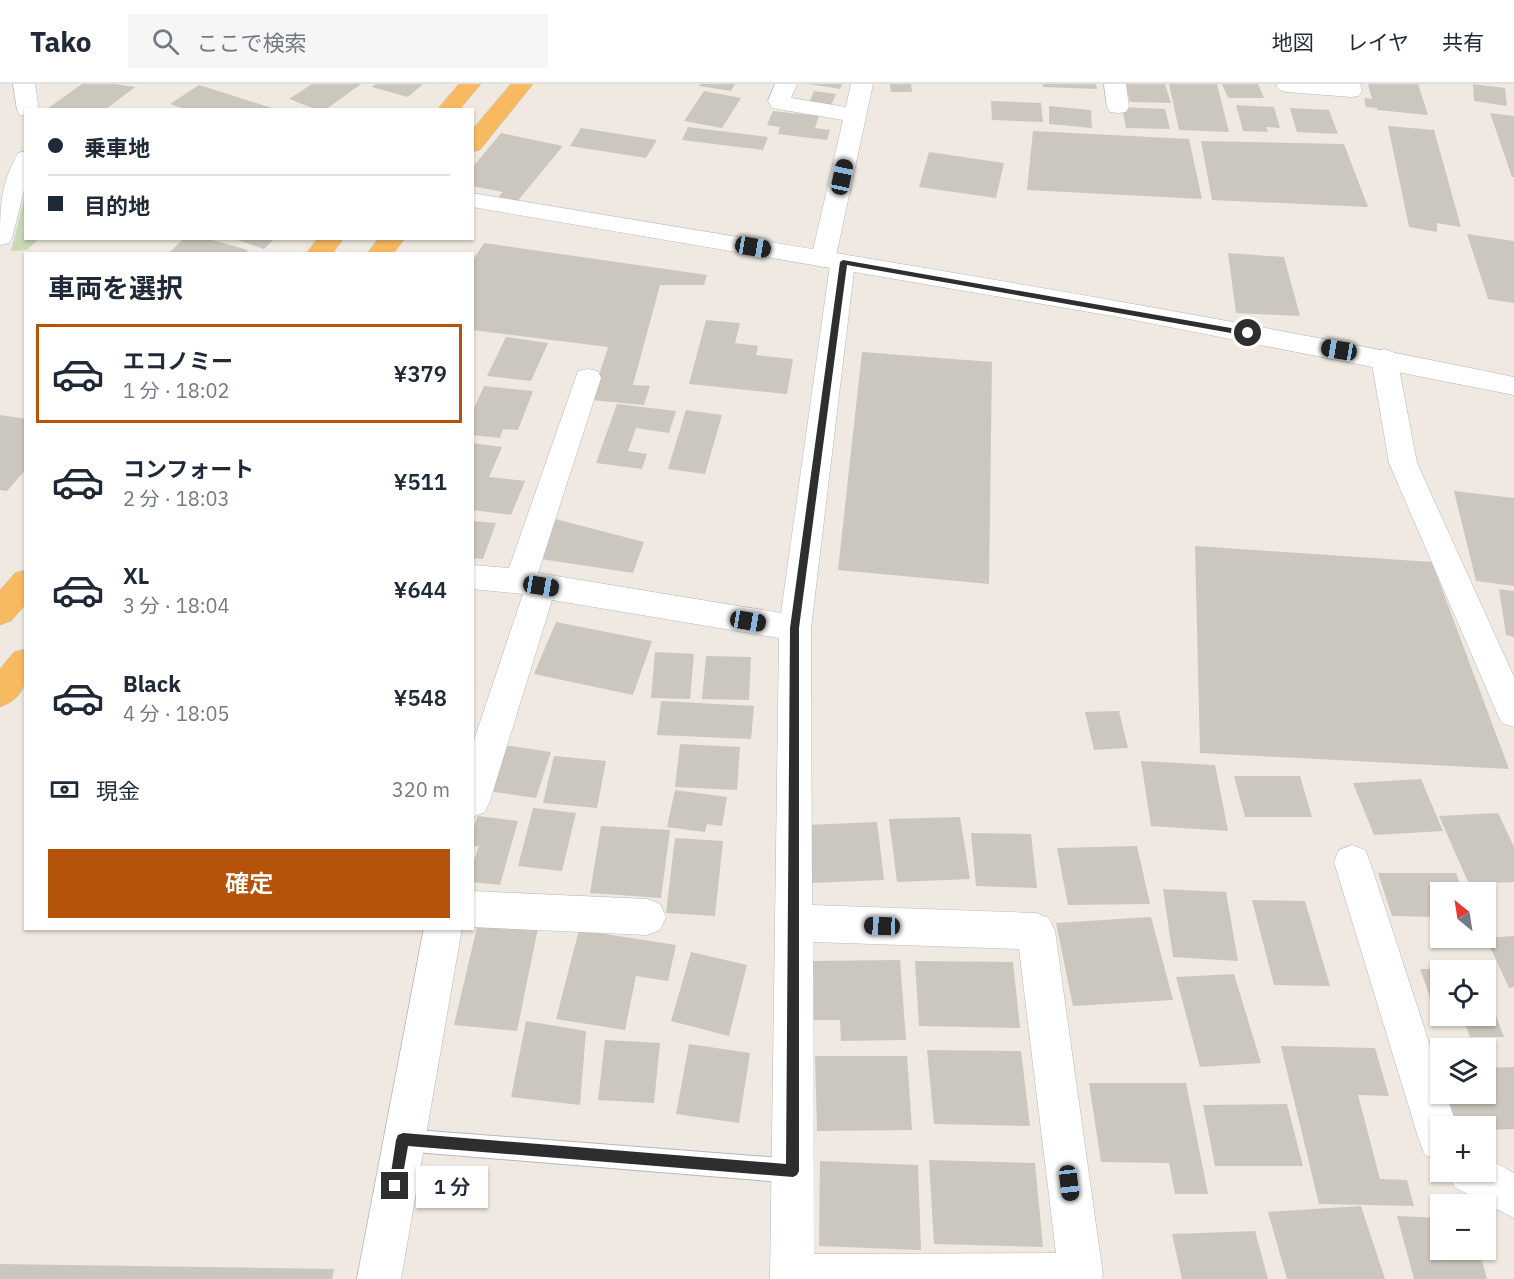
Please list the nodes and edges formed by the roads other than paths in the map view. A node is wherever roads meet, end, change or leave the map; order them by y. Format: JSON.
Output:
{"nodes":[{"id":1,"x":24,"y":84,"type":"edge"},
{"id":2,"x":470,"y":84,"type":"edge"},
{"id":3,"x":522,"y":84,"type":"edge"},
{"id":4,"x":786,"y":84,"type":"edge"},
{"id":5,"x":862,"y":84,"type":"edge"},
{"id":6,"x":1114,"y":84,"type":"edge"},
{"id":7,"x":1349,"y":84,"type":"edge"},
{"id":8,"x":1287,"y":86,"type":"dead end"},
{"id":9,"x":1118,"y":107,"type":"dead end"},
{"id":10,"x":28,"y":108,"type":"edge"},
{"id":11,"x":449,"y":108,"type":"edge"},
{"id":12,"x":855,"y":115,"type":"junction"},
{"id":13,"x":474,"y":143,"type":"edge"},
{"id":14,"x":24,"y":161,"type":"edge"},
{"id":15,"x":474,"y":200,"type":"edge"},
{"id":16,"x":0,"y":238,"type":"edge"},
{"id":17,"x":330,"y":240,"type":"edge"},
{"id":18,"x":391,"y":240,"type":"edge"},
{"id":19,"x":320,"y":252,"type":"edge"},
{"id":20,"x":381,"y":252,"type":"edge"},
{"id":21,"x":833,"y":261,"type":"junction"},
{"id":22,"x":1384,"y":358,"type":"junction"},
{"id":23,"x":588,"y":378,"type":"dead end"},
{"id":24,"x":1514,"y":386,"type":"edge"},
{"id":25,"x":474,"y":577,"type":"edge"},
{"id":26,"x":24,"y":584,"type":"edge"},
{"id":27,"x":530,"y":584,"type":"junction"},
{"id":28,"x":0,"y":612,"type":"edge"},
{"id":29,"x":795,"y":628,"type":"junction"},
{"id":30,"x":24,"y":664,"type":"edge"},
{"id":31,"x":0,"y":693,"type":"edge"},
{"id":32,"x":1514,"y":713,"type":"edge"},
{"id":33,"x":474,"y":794,"type":"edge"},
{"id":34,"x":1352,"y":862,"type":"dead end"},
{"id":35,"x":474,"y":909,"type":"edge"},
{"id":36,"x":646,"y":917,"type":"dead end"},
{"id":37,"x":794,"y":923,"type":"junction"},
{"id":38,"x":443,"y":930,"type":"edge"},
{"id":39,"x":1432,"y":1116,"type":"edge"},
{"id":40,"x":403,"y":1140,"type":"junction"},
{"id":41,"x":793,"y":1171,"type":"junction"},
{"id":42,"x":1488,"y":1182,"type":"edge"},
{"id":43,"x":1514,"y":1196,"type":"edge"},
{"id":44,"x":792,"y":1278,"type":"edge"},
{"id":45,"x":380,"y":1279,"type":"edge"}],
"edges":[{"from":1,"to":10,"type":"street"},
{"from":2,"to":11,"type":"highway"},
{"from":3,"to":13,"type":"highway"},
{"from":4,"to":12,"type":"street"},
{"from":5,"to":12,"type":"street"},
{"from":6,"to":9,"type":"street"},
{"from":7,"to":8,"type":"street"},
{"from":12,"to":21,"type":"street"},
{"from":14,"to":16,"type":"street"},
{"from":15,"to":21,"type":"street"},
{"from":17,"to":19,"type":"highway"},
{"from":18,"to":20,"type":"highway"},
{"from":21,"to":22,"type":"street"},
{"from":21,"to":29,"type":"street"},
{"from":22,"to":24,"type":"street"},
{"from":22,"to":32,"type":"street"},
{"from":23,"to":27,"type":"street"},
{"from":25,"to":27,"type":"street"},
{"from":26,"to":28,"type":"highway"},
{"from":27,"to":29,"type":"street"},
{"from":27,"to":33,"type":"street"},
{"from":29,"to":37,"type":"street"},
{"from":30,"to":31,"type":"highway"},
{"from":34,"to":39,"type":"street"},
{"from":35,"to":36,"type":"street"},
{"from":37,"to":41,"type":"street"},
{"from":37,"to":44,"type":"street"},
{"from":38,"to":40,"type":"street"},
{"from":40,"to":41,"type":"lane"},
{"from":40,"to":45,"type":"street"},
{"from":41,"to":44,"type":"street"},
{"from":42,"to":43,"type":"street"}]}
